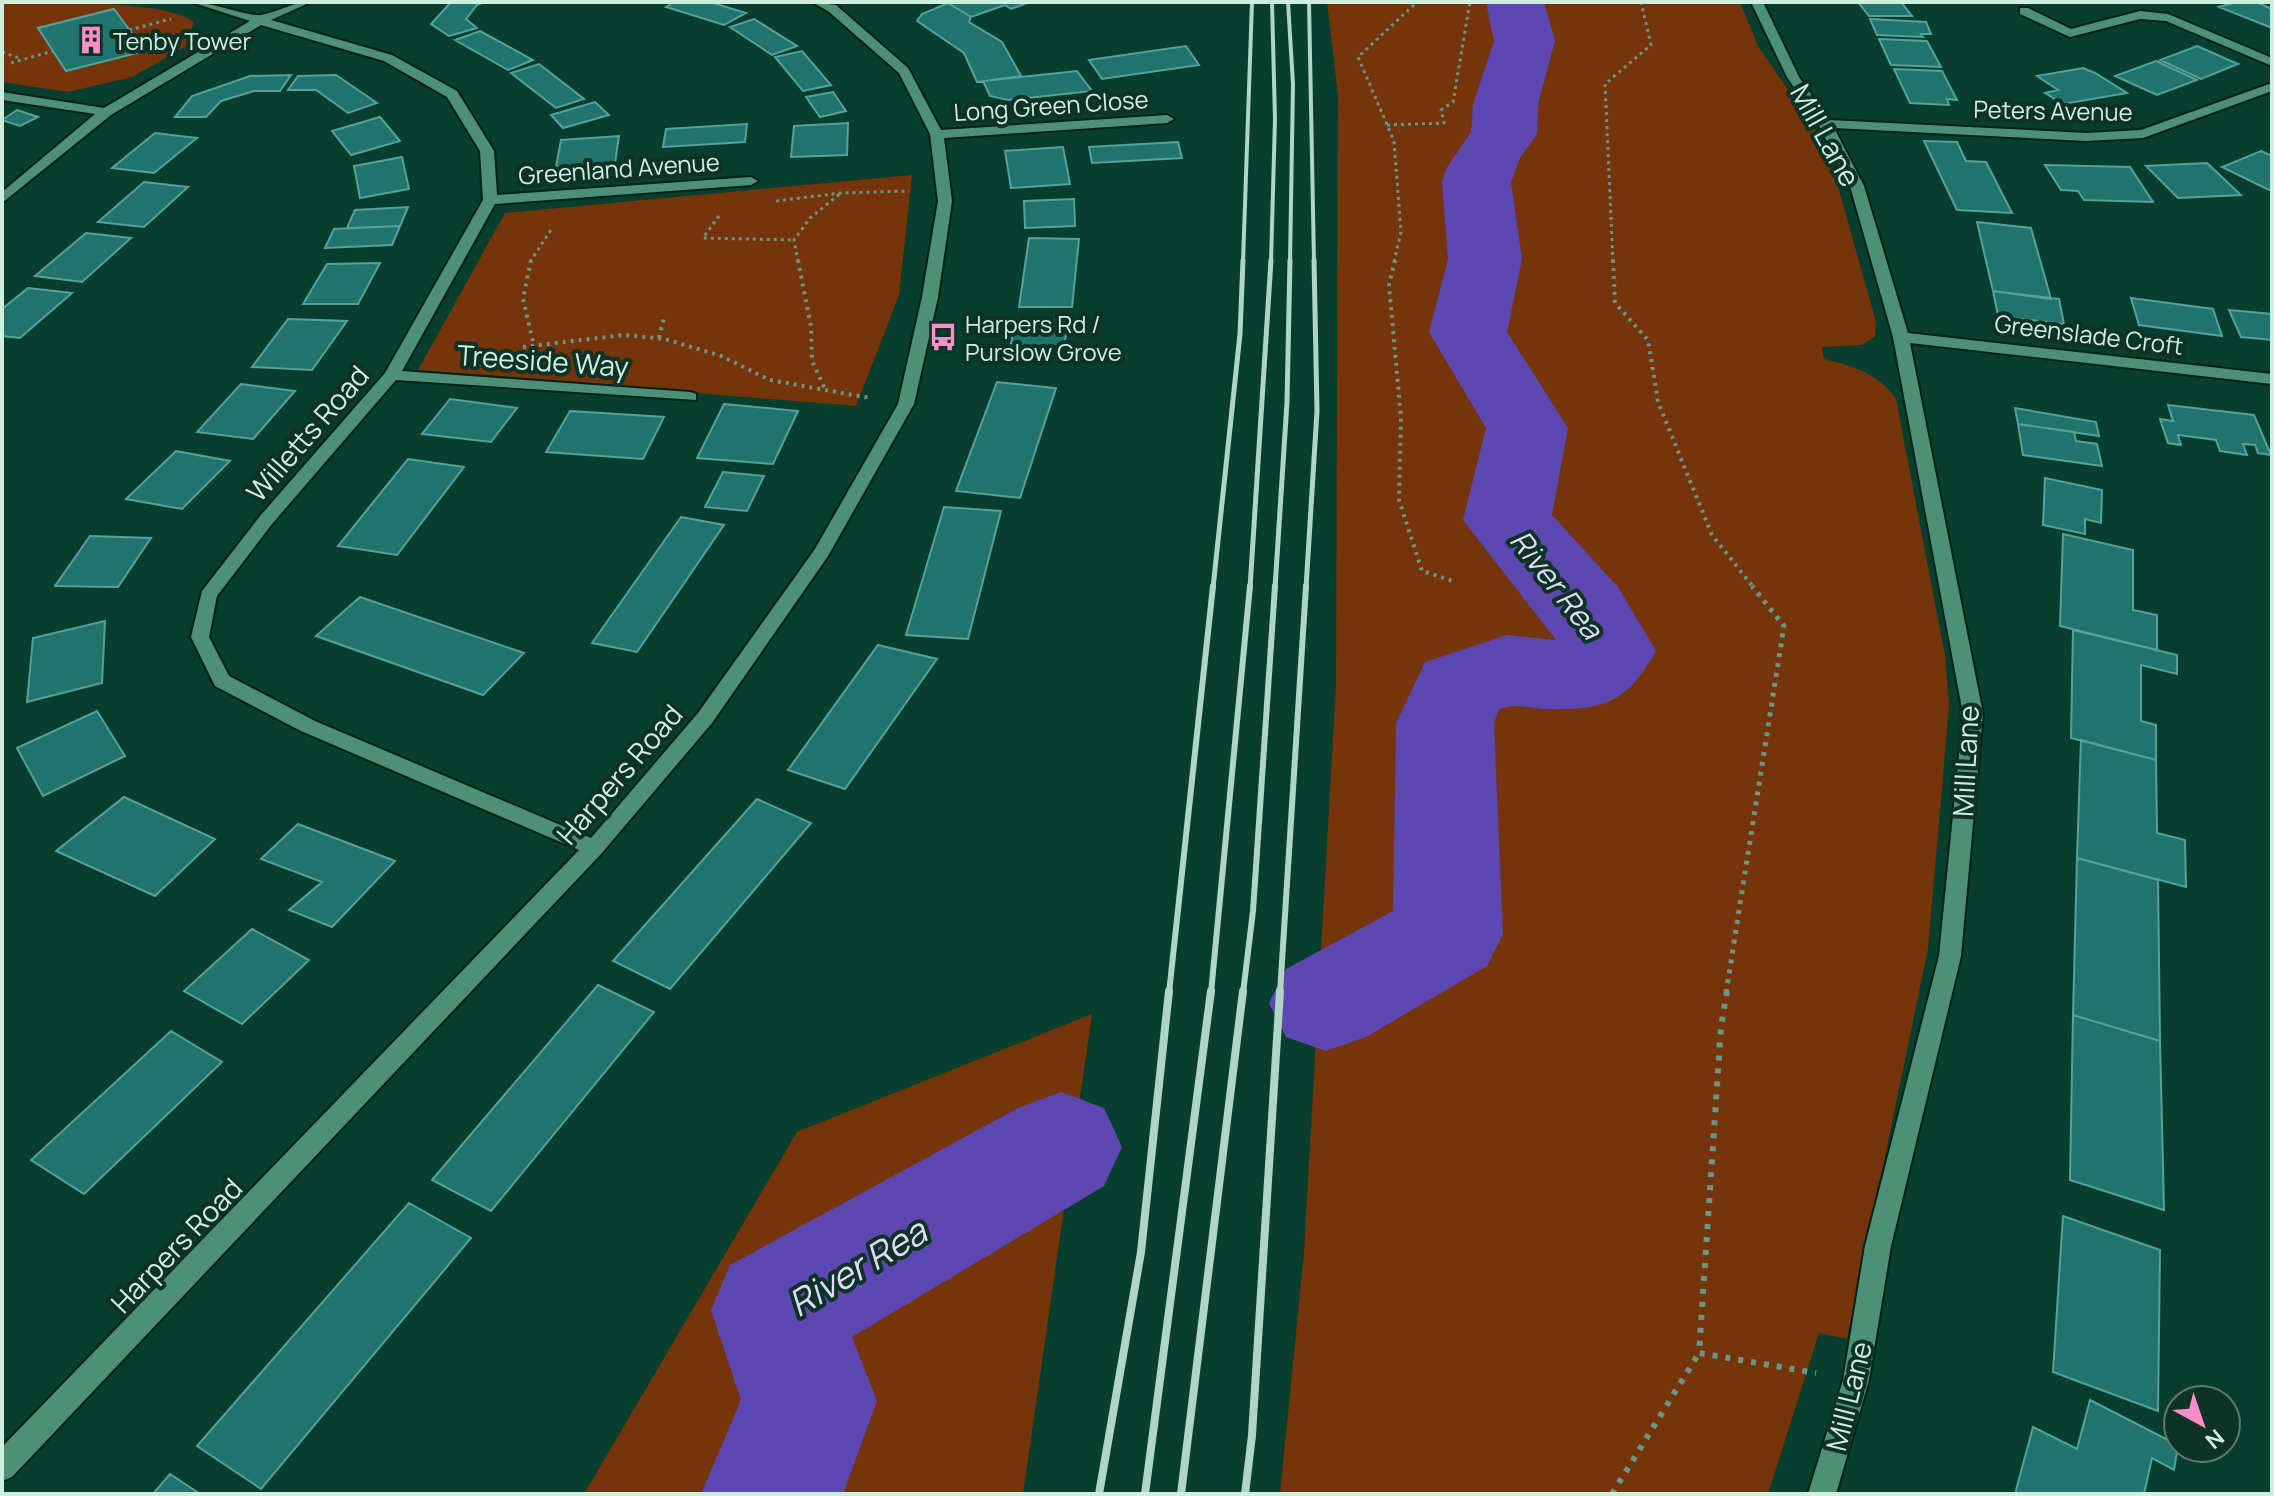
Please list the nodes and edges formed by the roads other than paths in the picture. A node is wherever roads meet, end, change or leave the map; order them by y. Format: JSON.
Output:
{"nodes":[{"id":1,"x":197,"y":2,"type":"edge"},
{"id":2,"x":305,"y":2,"type":"edge"},
{"id":3,"x":1757,"y":2,"type":"edge"},
{"id":4,"x":833,"y":4,"type":"edge"},
{"id":5,"x":2024,"y":11,"type":"dead end"},
{"id":6,"x":262,"y":19,"type":"junction"},
{"id":7,"x":2272,"y":62,"type":"edge"},
{"id":8,"x":2272,"y":87,"type":"edge"},
{"id":9,"x":2,"y":96,"type":"edge"},
{"id":10,"x":106,"y":112,"type":"junction"},
{"id":11,"x":1167,"y":119,"type":"dead end"},
{"id":12,"x":1825,"y":124,"type":"junction"},
{"id":13,"x":937,"y":134,"type":"junction"},
{"id":14,"x":751,"y":181,"type":"dead end"},
{"id":15,"x":2,"y":199,"type":"edge"},
{"id":16,"x":490,"y":200,"type":"junction"},
{"id":17,"x":1901,"y":337,"type":"junction"},
{"id":18,"x":392,"y":375,"type":"junction"},
{"id":19,"x":2272,"y":379,"type":"edge"},
{"id":20,"x":690,"y":397,"type":"dead end"},
{"id":21,"x":594,"y":848,"type":"junction"},
{"id":22,"x":2,"y":1467,"type":"edge"},
{"id":23,"x":1822,"y":1494,"type":"edge"}],
"edges":[{"from":1,"to":6,"type":"street"},
{"from":2,"to":6,"type":"street"},
{"from":3,"to":12,"type":"street","name":"Mill Lane"},
{"from":4,"to":13,"type":"street","name":"Harpers Road"},
{"from":5,"to":7,"type":"street"},
{"from":6,"to":10,"type":"street"},
{"from":6,"to":16,"type":"street"},
{"from":8,"to":12,"type":"street","name":"Peters Avenue"},
{"from":9,"to":10,"type":"street"},
{"from":10,"to":15,"type":"street"},
{"from":11,"to":13,"type":"street","name":"Long Green Close"},
{"from":12,"to":17,"type":"street","name":"Mill Lane"},
{"from":13,"to":21,"type":"street","name":"Harpers Road"},
{"from":14,"to":16,"type":"street","name":"Greenland Avenue"},
{"from":16,"to":18,"type":"street","name":"Willetts Road"},
{"from":17,"to":19,"type":"street","name":"Greenslade Croft"},
{"from":17,"to":23,"type":"street","name":"Mill Lane"},
{"from":18,"to":20,"type":"street","name":"Treeside Way"},
{"from":18,"to":21,"type":"street","name":"Willetts Road"},
{"from":21,"to":22,"type":"street","name":"Harpers Road"}]}
